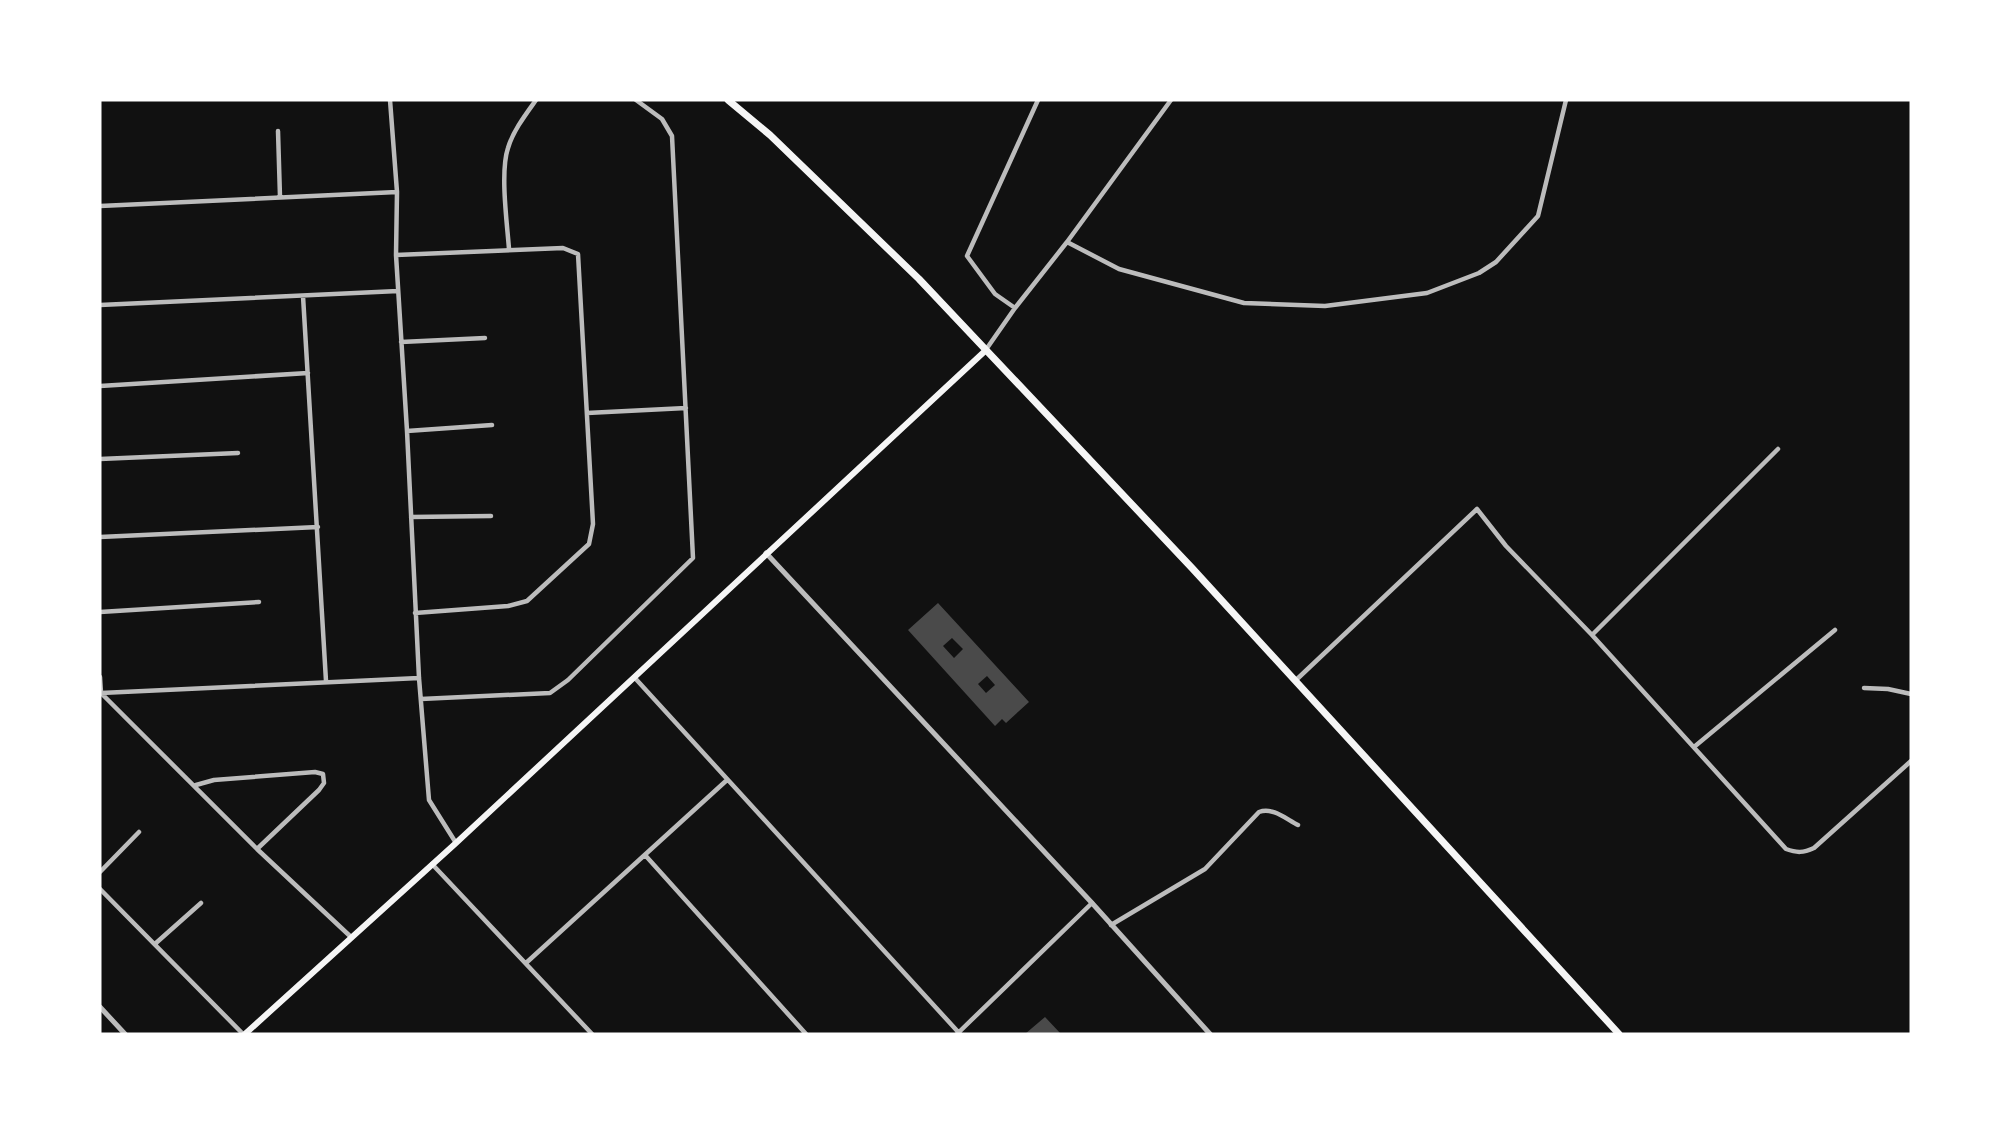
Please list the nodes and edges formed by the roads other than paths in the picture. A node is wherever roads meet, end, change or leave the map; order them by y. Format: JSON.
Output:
{"nodes":[{"id":1,"x":390,"y":100,"type":"edge"},
{"id":2,"x":536,"y":100,"type":"edge"},
{"id":3,"x":636,"y":100,"type":"edge"},
{"id":4,"x":728,"y":100,"type":"edge"},
{"id":5,"x":1038,"y":100,"type":"edge"},
{"id":6,"x":1171,"y":100,"type":"edge"},
{"id":7,"x":1566,"y":100,"type":"edge"},
{"id":8,"x":278,"y":131,"type":"dead end"},
{"id":9,"x":397,"y":192,"type":"junction"},
{"id":10,"x":280,"y":197,"type":"junction"},
{"id":11,"x":100,"y":206,"type":"edge"},
{"id":12,"x":1067,"y":242,"type":"junction"},
{"id":13,"x":509,"y":249,"type":"junction"},
{"id":14,"x":396,"y":255,"type":"junction"},
{"id":15,"x":398,"y":291,"type":"junction"},
{"id":16,"x":303,"y":296,"type":"junction"},
{"id":17,"x":100,"y":305,"type":"edge"},
{"id":18,"x":1015,"y":308,"type":"junction"},
{"id":19,"x":485,"y":338,"type":"dead end"},
{"id":20,"x":401,"y":342,"type":"junction"},
{"id":21,"x":985,"y":351,"type":"junction"},
{"id":22,"x":308,"y":373,"type":"junction"},
{"id":23,"x":100,"y":386,"type":"edge"},
{"id":24,"x":686,"y":408,"type":"junction"},
{"id":25,"x":587,"y":412,"type":"junction"},
{"id":26,"x":492,"y":425,"type":"dead end"},
{"id":27,"x":407,"y":431,"type":"junction"},
{"id":28,"x":1778,"y":449,"type":"dead end"},
{"id":29,"x":238,"y":453,"type":"dead end"},
{"id":30,"x":100,"y":459,"type":"edge"},
{"id":31,"x":491,"y":516,"type":"dead end"},
{"id":32,"x":411,"y":517,"type":"junction"},
{"id":33,"x":318,"y":527,"type":"junction"},
{"id":34,"x":100,"y":537,"type":"edge"},
{"id":35,"x":766,"y":553,"type":"junction"},
{"id":36,"x":259,"y":601,"type":"dead end"},
{"id":37,"x":100,"y":612,"type":"edge"},
{"id":38,"x":415,"y":613,"type":"junction"},
{"id":39,"x":1835,"y":630,"type":"dead end"},
{"id":40,"x":1592,"y":635,"type":"junction"},
{"id":41,"x":634,"y":676,"type":"junction"},
{"id":42,"x":100,"y":677,"type":"edge"},
{"id":43,"x":418,"y":678,"type":"junction"},
{"id":44,"x":326,"y":681,"type":"junction"},
{"id":45,"x":1295,"y":681,"type":"junction"},
{"id":46,"x":1864,"y":688,"type":"dead end"},
{"id":47,"x":100,"y":693,"type":"edge"},
{"id":48,"x":1911,"y":694,"type":"edge"},
{"id":49,"x":421,"y":699,"type":"junction"},
{"id":50,"x":1694,"y":747,"type":"junction"},
{"id":51,"x":1911,"y":761,"type":"edge"},
{"id":52,"x":727,"y":780,"type":"junction"},
{"id":53,"x":196,"y":785,"type":"junction"},
{"id":54,"x":1298,"y":825,"type":"dead end"},
{"id":55,"x":139,"y":832,"type":"dead end"},
{"id":56,"x":456,"y":843,"type":"junction"},
{"id":57,"x":257,"y":849,"type":"junction"},
{"id":58,"x":645,"y":855,"type":"junction"},
{"id":59,"x":432,"y":864,"type":"junction"},
{"id":60,"x":100,"y":872,"type":"edge"},
{"id":61,"x":100,"y":889,"type":"edge"},
{"id":62,"x":201,"y":903,"type":"dead end"},
{"id":63,"x":1091,"y":903,"type":"junction"},
{"id":64,"x":1111,"y":925,"type":"junction"},
{"id":65,"x":351,"y":937,"type":"junction"},
{"id":66,"x":156,"y":943,"type":"junction"},
{"id":67,"x":526,"y":963,"type":"junction"},
{"id":68,"x":100,"y":1007,"type":"edge"},
{"id":69,"x":125,"y":1034,"type":"edge"},
{"id":70,"x":244,"y":1034,"type":"edge"},
{"id":71,"x":592,"y":1034,"type":"edge"},
{"id":72,"x":806,"y":1034,"type":"edge"},
{"id":73,"x":958,"y":1034,"type":"edge"},
{"id":74,"x":1210,"y":1034,"type":"edge"},
{"id":75,"x":1619,"y":1034,"type":"edge"}],
"edges":[{"from":1,"to":9,"type":"street"},
{"from":2,"to":13,"type":"street"},
{"from":3,"to":24,"type":"street"},
{"from":4,"to":21,"type":"main road"},
{"from":5,"to":18,"type":"street"},
{"from":6,"to":12,"type":"street"},
{"from":7,"to":12,"type":"street"},
{"from":8,"to":10,"type":"street"},
{"from":9,"to":10,"type":"street"},
{"from":9,"to":14,"type":"street"},
{"from":10,"to":11,"type":"street"},
{"from":12,"to":18,"type":"street"},
{"from":13,"to":14,"type":"street"},
{"from":13,"to":25,"type":"street"},
{"from":14,"to":15,"type":"street"},
{"from":15,"to":16,"type":"street"},
{"from":15,"to":20,"type":"street"},
{"from":16,"to":17,"type":"street"},
{"from":16,"to":22,"type":"street"},
{"from":18,"to":21,"type":"street"},
{"from":19,"to":20,"type":"street"},
{"from":20,"to":27,"type":"street"},
{"from":21,"to":35,"type":"main road"},
{"from":21,"to":45,"type":"main road"},
{"from":22,"to":23,"type":"street"},
{"from":22,"to":33,"type":"street"},
{"from":24,"to":25,"type":"street"},
{"from":24,"to":49,"type":"street"},
{"from":25,"to":38,"type":"street"},
{"from":26,"to":27,"type":"street"},
{"from":27,"to":32,"type":"street"},
{"from":28,"to":40,"type":"street"},
{"from":29,"to":30,"type":"street"},
{"from":31,"to":32,"type":"street"},
{"from":32,"to":38,"type":"street"},
{"from":33,"to":34,"type":"street"},
{"from":33,"to":44,"type":"street"},
{"from":35,"to":41,"type":"main road"},
{"from":35,"to":63,"type":"street"},
{"from":36,"to":37,"type":"street"},
{"from":38,"to":43,"type":"street"},
{"from":39,"to":50,"type":"street"},
{"from":40,"to":45,"type":"street"},
{"from":40,"to":50,"type":"street"},
{"from":41,"to":52,"type":"street"},
{"from":41,"to":56,"type":"main road"},
{"from":42,"to":47,"type":"street"},
{"from":43,"to":44,"type":"street"},
{"from":43,"to":49,"type":"street"},
{"from":44,"to":47,"type":"street"},
{"from":45,"to":75,"type":"main road"},
{"from":46,"to":48,"type":"street"},
{"from":47,"to":53,"type":"street"},
{"from":49,"to":56,"type":"street"},
{"from":50,"to":51,"type":"street"},
{"from":52,"to":58,"type":"street"},
{"from":52,"to":73,"type":"street"},
{"from":53,"to":57,"type":"street"},
{"from":53,"to":57,"type":"street"},
{"from":54,"to":64,"type":"street"},
{"from":55,"to":60,"type":"street"},
{"from":56,"to":59,"type":"main road"},
{"from":57,"to":65,"type":"street"},
{"from":58,"to":67,"type":"street"},
{"from":58,"to":72,"type":"street"},
{"from":59,"to":65,"type":"main road"},
{"from":59,"to":67,"type":"street"},
{"from":61,"to":66,"type":"street"},
{"from":62,"to":66,"type":"street"},
{"from":63,"to":64,"type":"street"},
{"from":63,"to":73,"type":"street"},
{"from":64,"to":74,"type":"street"},
{"from":65,"to":70,"type":"main road"},
{"from":66,"to":70,"type":"street"},
{"from":67,"to":71,"type":"street"},
{"from":68,"to":69,"type":"street"}]}
